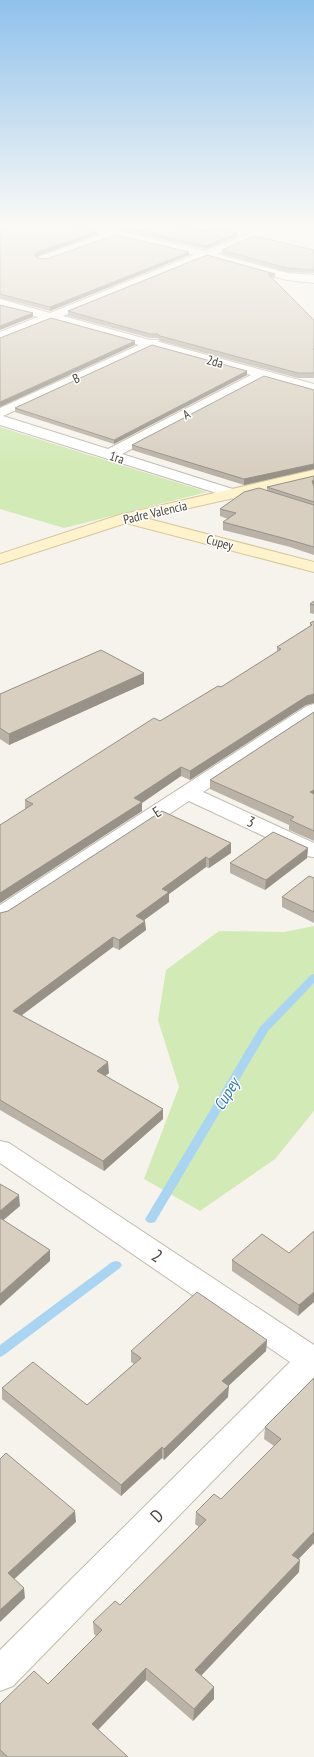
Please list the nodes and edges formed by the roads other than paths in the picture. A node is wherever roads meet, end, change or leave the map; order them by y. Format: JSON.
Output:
{"nodes":[{"id":1,"x":16,"y":307,"type":"edge"},
{"id":2,"x":73,"y":307,"type":"edge"},
{"id":3,"x":51,"y":316,"type":"junction"},
{"id":4,"x":0,"y":337,"type":"edge"},
{"id":5,"x":153,"y":343,"type":"junction"},
{"id":6,"x":264,"y":374,"type":"junction"},
{"id":7,"x":314,"y":388,"type":"edge"},
{"id":8,"x":0,"y":413,"type":"edge"},
{"id":9,"x":0,"y":420,"type":"edge"},
{"id":10,"x":109,"y":454,"type":"junction"},
{"id":11,"x":314,"y":475,"type":"edge"},
{"id":12,"x":234,"y":494,"type":"junction"},
{"id":13,"x":193,"y":503,"type":"junction"},
{"id":14,"x":125,"y":518,"type":"junction"},
{"id":15,"x":182,"y":532,"type":"junction"},
{"id":16,"x":0,"y":559,"type":"edge"},
{"id":17,"x":314,"y":567,"type":"edge"},
{"id":18,"x":314,"y":710,"type":"edge"},
{"id":19,"x":187,"y":792,"type":"junction"},
{"id":20,"x":314,"y":851,"type":"edge"},
{"id":21,"x":0,"y":915,"type":"edge"},
{"id":22,"x":0,"y":1150,"type":"edge"},
{"id":23,"x":313,"y":1360,"type":"edge"},
{"id":24,"x":0,"y":1674,"type":"edge"}],
"edges":[{"from":1,"to":3,"type":"street","name":"2da"},
{"from":2,"to":3,"type":"street"},
{"from":3,"to":4,"type":"street"},
{"from":3,"to":5,"type":"street","name":"2da"},
{"from":5,"to":6,"type":"street","name":"2da"},
{"from":5,"to":8,"type":"street","name":"B"},
{"from":6,"to":7,"type":"street","name":"2da"},
{"from":6,"to":10,"type":"street","name":"A"},
{"from":9,"to":10,"type":"street","name":"1ra"},
{"from":10,"to":12,"type":"street","name":"1ra"},
{"from":11,"to":12,"type":"street","name":"Padre Valencia"},
{"from":12,"to":13,"type":"street","name":"Padre Valencia"},
{"from":13,"to":14,"type":"street","name":"Padre Valencia"},
{"from":13,"to":15,"type":"street"},
{"from":14,"to":15,"type":"street","name":"Cupey"},
{"from":14,"to":16,"type":"street","name":"Padre Valencia"},
{"from":15,"to":17,"type":"street","name":"Cupey"},
{"from":18,"to":19,"type":"street","name":"E"},
{"from":19,"to":20,"type":"street","name":"3"},
{"from":19,"to":21,"type":"street","name":"E"},
{"from":22,"to":23,"type":"street","name":"2"},
{"from":23,"to":24,"type":"street","name":"D"}]}
